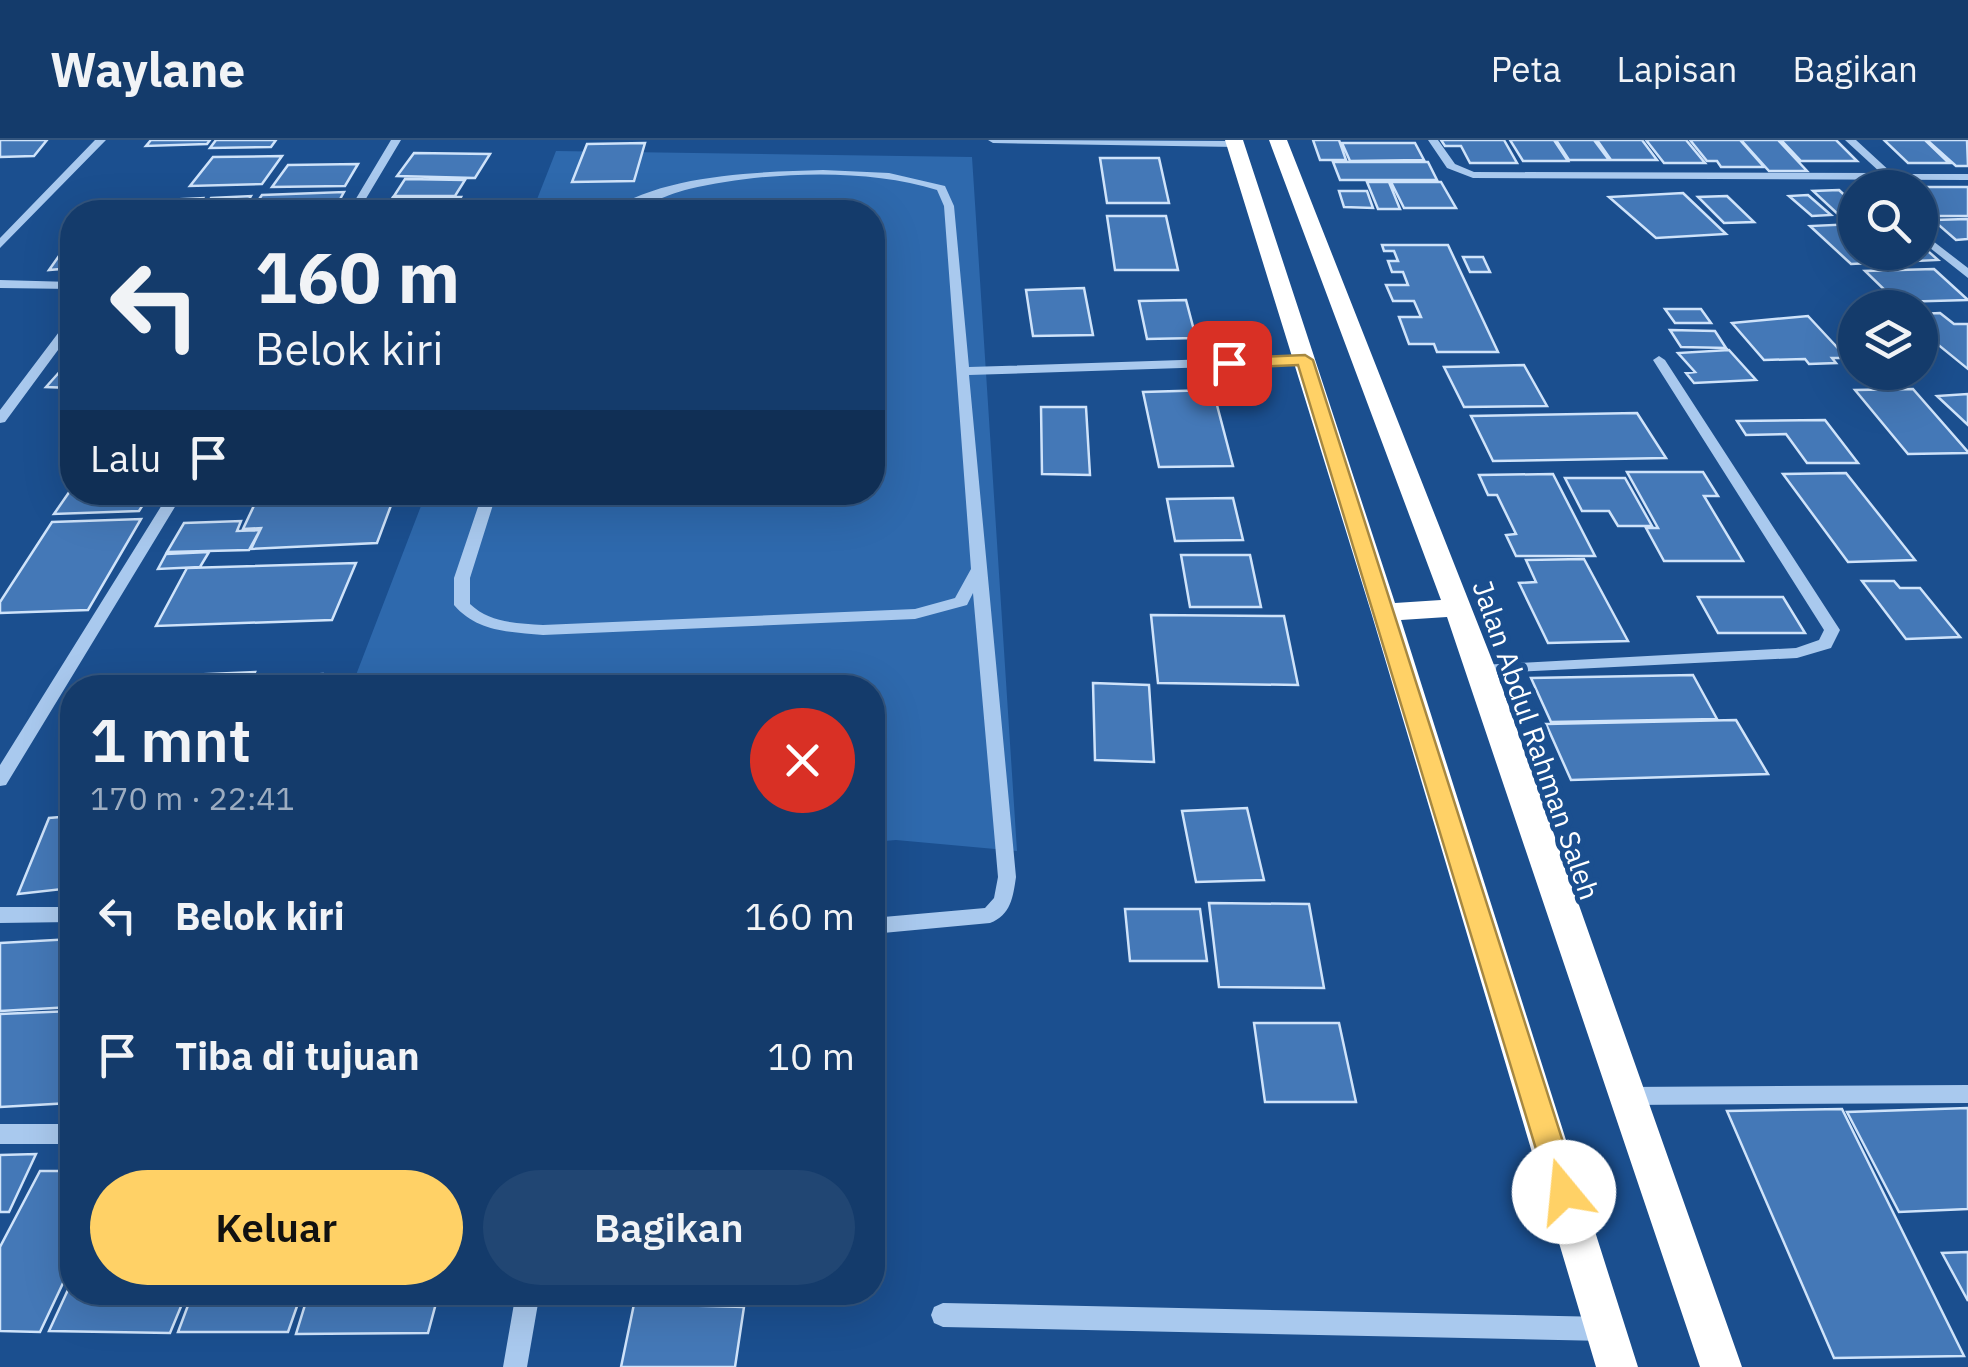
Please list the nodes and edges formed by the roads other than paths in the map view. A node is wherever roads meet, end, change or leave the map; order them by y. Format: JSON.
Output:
{"nodes":[{"id":1,"x":101,"y":140,"type":"edge"},
{"id":2,"x":396,"y":140,"type":"edge"},
{"id":3,"x":993,"y":140,"type":"edge"},
{"id":4,"x":1278,"y":140,"type":"edge"},
{"id":5,"x":1433,"y":140,"type":"edge"},
{"id":6,"x":1850,"y":140,"type":"edge"},
{"id":7,"x":1235,"y":142,"type":"edge"},
{"id":8,"x":1883,"y":170,"type":"edge"},
{"id":9,"x":1938,"y":177,"type":"edge"},
{"id":10,"x":1968,"y":177,"type":"edge"},
{"id":11,"x":1838,"y":178,"type":"edge"},
{"id":12,"x":360,"y":200,"type":"edge"},
{"id":13,"x":642,"y":200,"type":"edge"},
{"id":14,"x":0,"y":246,"type":"edge"},
{"id":15,"x":1938,"y":249,"type":"edge"},
{"id":16,"x":1968,"y":274,"type":"edge"},
{"id":17,"x":0,"y":284,"type":"edge"},
{"id":18,"x":60,"y":286,"type":"edge"},
{"id":19,"x":60,"y":339,"type":"edge"},
{"id":20,"x":1305,"y":360,"type":"junction"},
{"id":21,"x":1659,"y":360,"type":"dead end"},
{"id":22,"x":962,"y":372,"type":"junction"},
{"id":23,"x":0,"y":419,"type":"edge"},
{"id":24,"x":169,"y":505,"type":"edge"},
{"id":25,"x":486,"y":505,"type":"edge"},
{"id":26,"x":979,"y":568,"type":"junction"},
{"id":27,"x":1456,"y":608,"type":"junction"},
{"id":28,"x":1385,"y":612,"type":"junction"},
{"id":29,"x":1482,"y":670,"type":"junction"},
{"id":30,"x":65,"y":675,"type":"edge"},
{"id":31,"x":60,"y":682,"type":"edge"},
{"id":32,"x":0,"y":780,"type":"edge"},
{"id":33,"x":0,"y":914,"type":"edge"},
{"id":34,"x":60,"y":915,"type":"edge"},
{"id":35,"x":885,"y":925,"type":"edge"},
{"id":36,"x":1968,"y":1094,"type":"edge"},
{"id":37,"x":1625,"y":1096,"type":"junction"},
{"id":38,"x":60,"y":1133,"type":"edge"},
{"id":39,"x":0,"y":1134,"type":"edge"},
{"id":40,"x":526,"y":1305,"type":"edge"},
{"id":41,"x":943,"y":1315,"type":"dead end"},
{"id":42,"x":1606,"y":1330,"type":"junction"},
{"id":43,"x":515,"y":1367,"type":"edge"},
{"id":44,"x":1618,"y":1367,"type":"edge"},
{"id":45,"x":1721,"y":1367,"type":"edge"}],
"edges":[{"from":1,"to":14,"type":"street"},
{"from":2,"to":12,"type":"street"},
{"from":3,"to":7,"type":"street"},
{"from":4,"to":27,"type":"highway","name":"Jalan Abdul Rahman Saleh"},
{"from":5,"to":11,"type":"street"},
{"from":6,"to":8,"type":"street"},
{"from":7,"to":20,"type":"highway"},
{"from":9,"to":10,"type":"street"},
{"from":13,"to":22,"type":"street"},
{"from":15,"to":16,"type":"street"},
{"from":17,"to":18,"type":"street"},
{"from":19,"to":23,"type":"street"},
{"from":20,"to":22,"type":"street"},
{"from":20,"to":28,"type":"highway"},
{"from":21,"to":29,"type":"street"},
{"from":22,"to":26,"type":"street"},
{"from":24,"to":30,"type":"street"},
{"from":25,"to":26,"type":"street"},
{"from":26,"to":35,"type":"street"},
{"from":27,"to":28,"type":"highway"},
{"from":27,"to":29,"type":"highway","name":"Jalan Abdul Rahman Saleh"},
{"from":28,"to":42,"type":"highway"},
{"from":29,"to":37,"type":"highway","name":"Jalan Abdul Rahman Saleh"},
{"from":31,"to":32,"type":"street"},
{"from":33,"to":34,"type":"street"},
{"from":36,"to":37,"type":"street"},
{"from":37,"to":45,"type":"highway","name":"Jalan Abdul Rahman Saleh"},
{"from":38,"to":39,"type":"street"},
{"from":40,"to":43,"type":"street"},
{"from":41,"to":42,"type":"street"},
{"from":42,"to":44,"type":"highway"}]}
